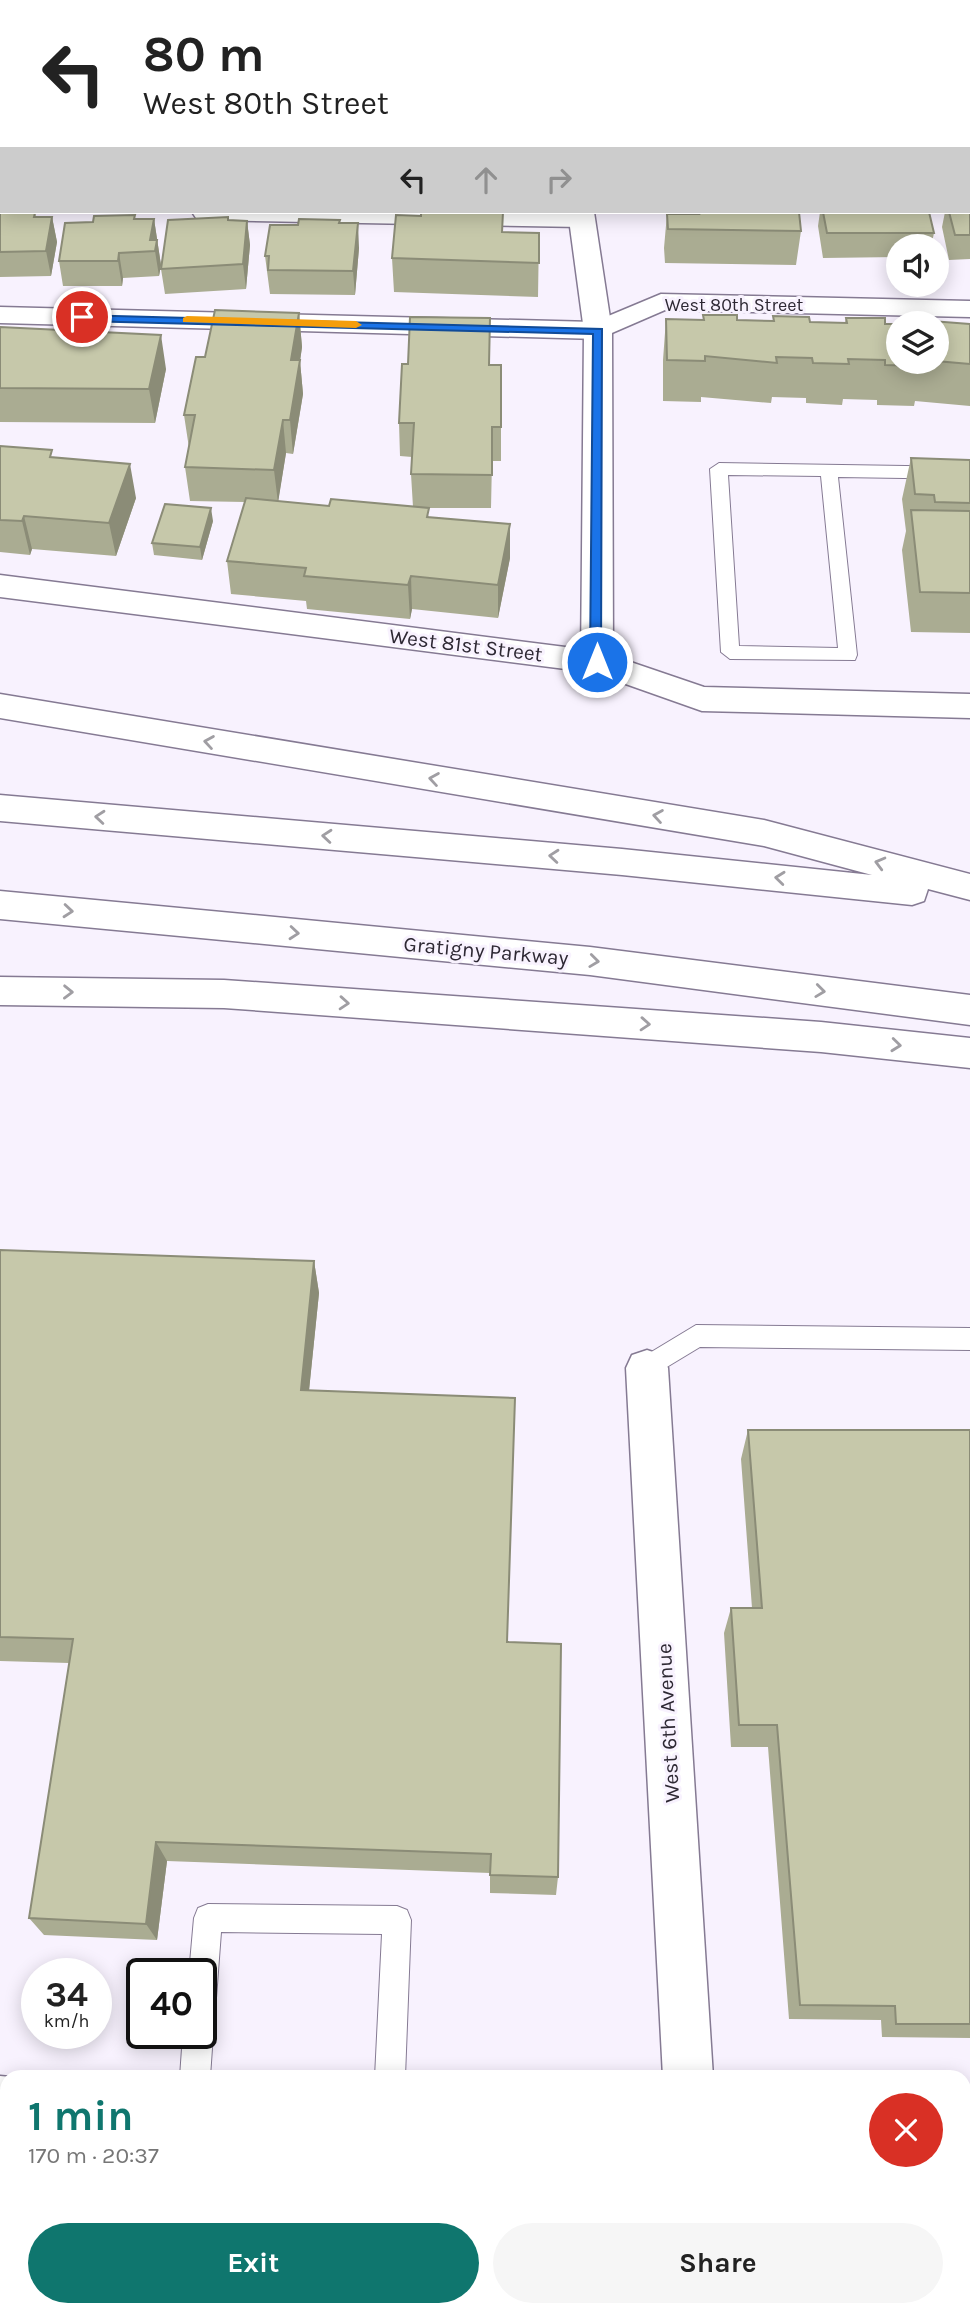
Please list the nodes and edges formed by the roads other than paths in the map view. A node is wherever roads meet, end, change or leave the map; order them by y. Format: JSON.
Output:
{"nodes":[{"id":1,"x":393,"y":214,"type":"edge"},
{"id":2,"x":581,"y":216,"type":"edge"},
{"id":3,"x":970,"y":309,"type":"edge"},
{"id":4,"x":0,"y":315,"type":"edge"},
{"id":5,"x":598,"y":331,"type":"junction"},
{"id":6,"x":829,"y":471,"type":"junction"},
{"id":7,"x":970,"y":473,"type":"edge"},
{"id":8,"x":0,"y":586,"type":"edge"},
{"id":9,"x":597,"y":662,"type":"junction"},
{"id":10,"x":0,"y":706,"type":"edge"},
{"id":11,"x":970,"y":706,"type":"edge"},
{"id":12,"x":0,"y":808,"type":"edge"},
{"id":13,"x":970,"y":887,"type":"edge"},
{"id":14,"x":970,"y":898,"type":"edge"},
{"id":15,"x":0,"y":905,"type":"edge"},
{"id":16,"x":0,"y":991,"type":"edge"},
{"id":17,"x":970,"y":1010,"type":"edge"},
{"id":18,"x":970,"y":1053,"type":"edge"},
{"id":19,"x":970,"y":1339,"type":"edge"},
{"id":20,"x":647,"y":1368,"type":"joint"},
{"id":21,"x":204,"y":1958,"type":"edge"},
{"id":22,"x":197,"y":2049,"type":"edge"},
{"id":23,"x":195,"y":2070,"type":"edge"},
{"id":24,"x":390,"y":2070,"type":"edge"},
{"id":25,"x":688,"y":2070,"type":"edge"}],
"edges":[{"from":1,"to":2,"type":"main road"},
{"from":2,"to":5,"type":"main road"},
{"from":3,"to":5,"type":"main road","name":"West 80th Street"},
{"from":4,"to":5,"type":"main road","name":"West 80th Street"},
{"from":5,"to":9,"type":"main road"},
{"from":6,"to":6,"type":"lane"},
{"from":6,"to":7,"type":"lane"},
{"from":8,"to":9,"type":"main road","name":"West 81st Street"},
{"from":9,"to":11,"type":"main road","name":"West 81st Street"},
{"from":13,"to":10,"type":"main road","one_way":true},
{"from":14,"to":12,"type":"main road","one_way":true},
{"from":15,"to":17,"type":"main road","name":"Gratigny Parkway","one_way":true},
{"from":16,"to":18,"type":"main road","one_way":true},
{"from":19,"to":20,"type":"lane"},
{"from":20,"to":25,"type":"main road","name":"West 6th Avenue"},
{"from":21,"to":24,"type":"lane"},
{"from":22,"to":23,"type":"lane"}]}
